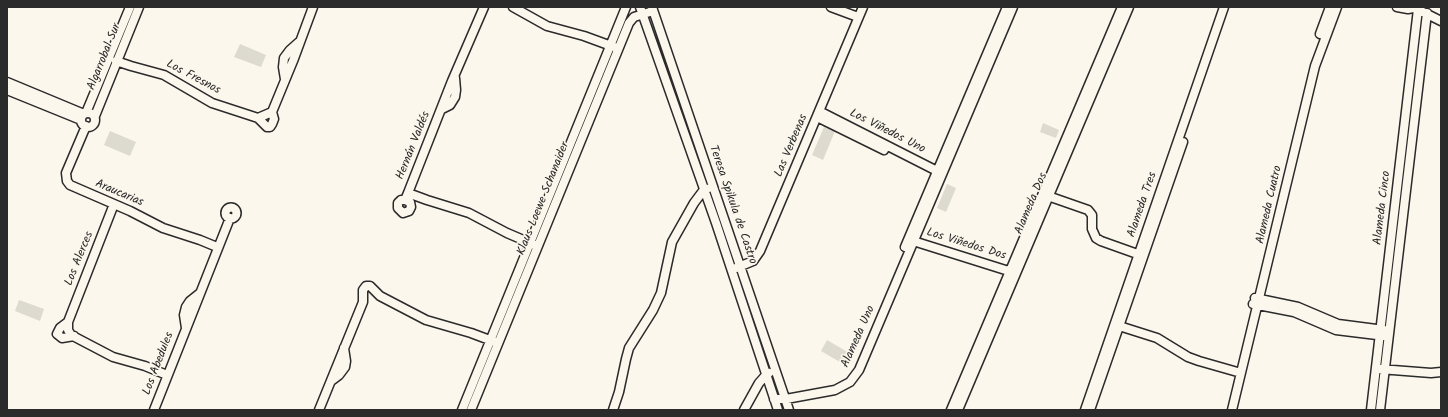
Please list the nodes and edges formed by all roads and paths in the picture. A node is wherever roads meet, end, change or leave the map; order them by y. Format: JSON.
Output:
{"nodes":[{"id":1,"x":130,"y":7,"type":"edge"},
{"id":2,"x":139,"y":7,"type":"edge"},
{"id":3,"x":313,"y":7,"type":"edge"},
{"id":4,"x":484,"y":7,"type":"edge"},
{"id":5,"x":513,"y":7,"type":"edge"},
{"id":6,"x":626,"y":7,"type":"edge"},
{"id":7,"x":831,"y":7,"type":"edge"},
{"id":8,"x":862,"y":7,"type":"edge"},
{"id":9,"x":1008,"y":7,"type":"edge"},
{"id":10,"x":1014,"y":7,"type":"edge"},
{"id":11,"x":1122,"y":7,"type":"edge"},
{"id":12,"x":1129,"y":7,"type":"edge"},
{"id":13,"x":1224,"y":7,"type":"edge"},
{"id":14,"x":1230,"y":7,"type":"edge"},
{"id":15,"x":1330,"y":7,"type":"edge"},
{"id":16,"x":1337,"y":7,"type":"edge"},
{"id":17,"x":1397,"y":7,"type":"edge"},
{"id":18,"x":1414,"y":8,"type":"edge"},
{"id":19,"x":652,"y":9,"type":"edge"},
{"id":20,"x":642,"y":11,"type":"edge"},
{"id":21,"x":1427,"y":13,"type":"junction"},
{"id":22,"x":858,"y":17,"type":"junction"},
{"id":23,"x":1441,"y":21,"type":"edge"},
{"id":24,"x":610,"y":45,"type":"junction"},
{"id":25,"x":618,"y":49,"type":"junction"},
{"id":26,"x":116,"y":61,"type":"junction"},
{"id":27,"x":7,"y":82,"type":"edge"},
{"id":28,"x":7,"y":90,"type":"edge"},
{"id":29,"x":272,"y":112,"type":"junction"},
{"id":30,"x":818,"y":114,"type":"junction"},
{"id":31,"x":95,"y":116,"type":"junction"},
{"id":32,"x":84,"y":118,"type":"junction"},
{"id":33,"x":258,"y":118,"type":"junction"},
{"id":34,"x":939,"y":175,"type":"junction"},
{"id":35,"x":714,"y":186,"type":"junction"},
{"id":36,"x":703,"y":191,"type":"junction"},
{"id":37,"x":1046,"y":195,"type":"junction"},
{"id":38,"x":114,"y":204,"type":"junction"},
{"id":39,"x":230,"y":218,"type":"dead end"},
{"id":40,"x":911,"y":241,"type":"junction"},
{"id":41,"x":534,"y":244,"type":"junction"},
{"id":42,"x":217,"y":247,"type":"junction"},
{"id":43,"x":1141,"y":256,"type":"junction"},
{"id":44,"x":740,"y":266,"type":"junction"},
{"id":45,"x":731,"y":270,"type":"junction"},
{"id":46,"x":1013,"y":273,"type":"junction"},
{"id":47,"x":380,"y":296,"type":"junction"},
{"id":48,"x":1256,"y":301,"type":"junction"},
{"id":49,"x":363,"y":302,"type":"junction"},
{"id":50,"x":1117,"y":325,"type":"junction"},
{"id":51,"x":1380,"y":332,"type":"junction"},
{"id":52,"x":1389,"y":334,"type":"junction"},
{"id":53,"x":494,"y":342,"type":"junction"},
{"id":54,"x":1376,"y":369,"type":"junction"},
{"id":55,"x":776,"y":370,"type":"junction"},
{"id":56,"x":1385,"y":370,"type":"junction"},
{"id":57,"x":1239,"y":372,"type":"junction"},
{"id":58,"x":1441,"y":372,"type":"edge"},
{"id":59,"x":167,"y":375,"type":"junction"},
{"id":60,"x":766,"y":375,"type":"junction"},
{"id":61,"x":785,"y":396,"type":"junction"},
{"id":62,"x":774,"y":399,"type":"junction"},
{"id":63,"x":154,"y":410,"type":"edge"},
{"id":64,"x":319,"y":410,"type":"edge"},
{"id":65,"x":462,"y":410,"type":"edge"},
{"id":66,"x":471,"y":410,"type":"edge"},
{"id":67,"x":613,"y":410,"type":"edge"},
{"id":68,"x":744,"y":410,"type":"edge"},
{"id":69,"x":778,"y":410,"type":"edge"},
{"id":70,"x":790,"y":410,"type":"edge"},
{"id":71,"x":951,"y":410,"type":"edge"},
{"id":72,"x":958,"y":410,"type":"edge"},
{"id":73,"x":1085,"y":410,"type":"edge"},
{"id":74,"x":1090,"y":410,"type":"edge"},
{"id":75,"x":1227,"y":410,"type":"edge"},
{"id":76,"x":1232,"y":410,"type":"edge"},
{"id":77,"x":1371,"y":410,"type":"edge"},
{"id":78,"x":1380,"y":410,"type":"edge"}],
"edges":[{"from":1,"to":32,"type":"street","name":"Algarrobal Sur"},
{"from":2,"to":26,"type":"street","name":"Algarrobal Sur"},
{"from":3,"to":29,"type":"street","name":"Los Fresnos"},
{"from":4,"to":41,"type":"street","name":"Hernán Valdés"},
{"from":5,"to":24,"type":"street"},
{"from":6,"to":24,"type":"street","name":"Klaus Loewe Schanaider"},
{"from":7,"to":22,"type":"street"},
{"from":8,"to":22,"type":"street","name":"Las Verbenas"},
{"from":9,"to":34,"type":"street","name":"Alameda Uno"},
{"from":10,"to":34,"type":"street","name":"Alameda Uno"},
{"from":11,"to":37,"type":"street","name":"Alameda Dos"},
{"from":12,"to":37,"type":"street","name":"Alameda Dos"},
{"from":13,"to":43,"type":"street","name":"Alameda Tres"},
{"from":14,"to":43,"type":"street","name":"Alameda Tres"},
{"from":15,"to":48,"type":"street","name":"Alameda Cuatro"},
{"from":16,"to":48,"type":"street","name":"Alameda Cuatro"},
{"from":17,"to":18,"type":"street"},
{"from":18,"to":21,"type":"street"},
{"from":18,"to":51,"type":"street","name":"Alameda Cinco"},
{"from":19,"to":20,"type":"street","name":"Klaus Loewe Schanaider"},
{"from":19,"to":35,"type":"street","name":"Teresa Spikula de Castro"},
{"from":20,"to":25,"type":"street","name":"Klaus Loewe Schanaider"},
{"from":20,"to":36,"type":"street","name":"Teresa Spikula de Castro"},
{"from":21,"to":23,"type":"street"},
{"from":21,"to":52,"type":"street","name":"Alameda Cinco"},
{"from":22,"to":30,"type":"street","name":"Las Verbenas"},
{"from":24,"to":25,"type":"street"},
{"from":24,"to":41,"type":"street","name":"Klaus Loewe Schanaider"},
{"from":25,"to":41,"type":"street","name":"Klaus Loewe Schanaider"},
{"from":26,"to":31,"type":"street","name":"Algarrobal Sur"},
{"from":26,"to":33,"type":"street","name":"Los Fresnos"},
{"from":27,"to":32,"type":"street"},
{"from":28,"to":32,"type":"street"},
{"from":29,"to":33,"type":"street"},
{"from":29,"to":33,"type":"street","name":"Los Fresnos"},
{"from":30,"to":34,"type":"street","name":"Los Viñedos Uno"},
{"from":30,"to":44,"type":"street","name":"Las Verbenas"},
{"from":31,"to":32,"type":"street"},
{"from":31,"to":32,"type":"street"},
{"from":32,"to":38,"type":"street","name":"Araucarias"},
{"from":34,"to":40,"type":"street","name":"Alameda Uno"},
{"from":35,"to":36,"type":"street"},
{"from":35,"to":44,"type":"street","name":"Teresa Spikula de Castro"},
{"from":36,"to":45,"type":"street","name":"Teresa Spikula de Castro"},
{"from":36,"to":67,"type":"street"},
{"from":37,"to":43,"type":"street"},
{"from":37,"to":46,"type":"street","name":"Alameda Dos"},
{"from":38,"to":42,"type":"street","name":"Araucarias"},
{"from":38,"to":59,"type":"street","name":"Los Alerces"},
{"from":39,"to":42,"type":"street","name":"Los Abedules"},
{"from":40,"to":46,"type":"street","name":"Los Viñedos Dos"},
{"from":40,"to":61,"type":"street","name":"Alameda Uno"},
{"from":41,"to":53,"type":"street","name":"Klaus Loewe Schanaider"},
{"from":42,"to":59,"type":"street","name":"Los Abedules"},
{"from":43,"to":50,"type":"street","name":"Alameda Tres"},
{"from":44,"to":45,"type":"street","name":"Las Verbenas"},
{"from":44,"to":55,"type":"street","name":"Teresa Spikula de Castro"},
{"from":45,"to":60,"type":"street","name":"Teresa Spikula de Castro"},
{"from":46,"to":71,"type":"street","name":"Alameda Dos"},
{"from":46,"to":72,"type":"street","name":"Alameda Dos"},
{"from":47,"to":49,"type":"street"},
{"from":47,"to":49,"type":"street"},
{"from":47,"to":53,"type":"street"},
{"from":48,"to":51,"type":"street"},
{"from":48,"to":57,"type":"street","name":"Alameda Cuatro"},
{"from":49,"to":64,"type":"street"},
{"from":50,"to":57,"type":"street"},
{"from":50,"to":73,"type":"street","name":"Alameda Tres"},
{"from":50,"to":74,"type":"street","name":"Alameda Tres"},
{"from":51,"to":52,"type":"street"},
{"from":51,"to":54,"type":"street","name":"Alameda Cinco"},
{"from":52,"to":56,"type":"street","name":"Alameda Cinco"},
{"from":53,"to":65,"type":"street","name":"Klaus Loewe Schanaider"},
{"from":53,"to":66,"type":"street","name":"Klaus Loewe Schanaider"},
{"from":54,"to":56,"type":"street"},
{"from":54,"to":77,"type":"street","name":"Alameda Cinco"},
{"from":55,"to":60,"type":"street"},
{"from":55,"to":61,"type":"street","name":"Teresa Spikula de Castro"},
{"from":56,"to":58,"type":"street"},
{"from":56,"to":78,"type":"street","name":"Alameda Cinco"},
{"from":57,"to":75,"type":"street","name":"Alameda Cuatro"},
{"from":57,"to":76,"type":"street","name":"Alameda Cuatro"},
{"from":59,"to":63,"type":"street","name":"Los Abedules"},
{"from":60,"to":62,"type":"street","name":"Teresa Spikula de Castro"},
{"from":60,"to":68,"type":"street"},
{"from":61,"to":62,"type":"street","name":"Alameda Uno"},
{"from":61,"to":70,"type":"street","name":"Teresa Spikula de Castro"},
{"from":62,"to":69,"type":"street","name":"Teresa Spikula de Castro"}]}
